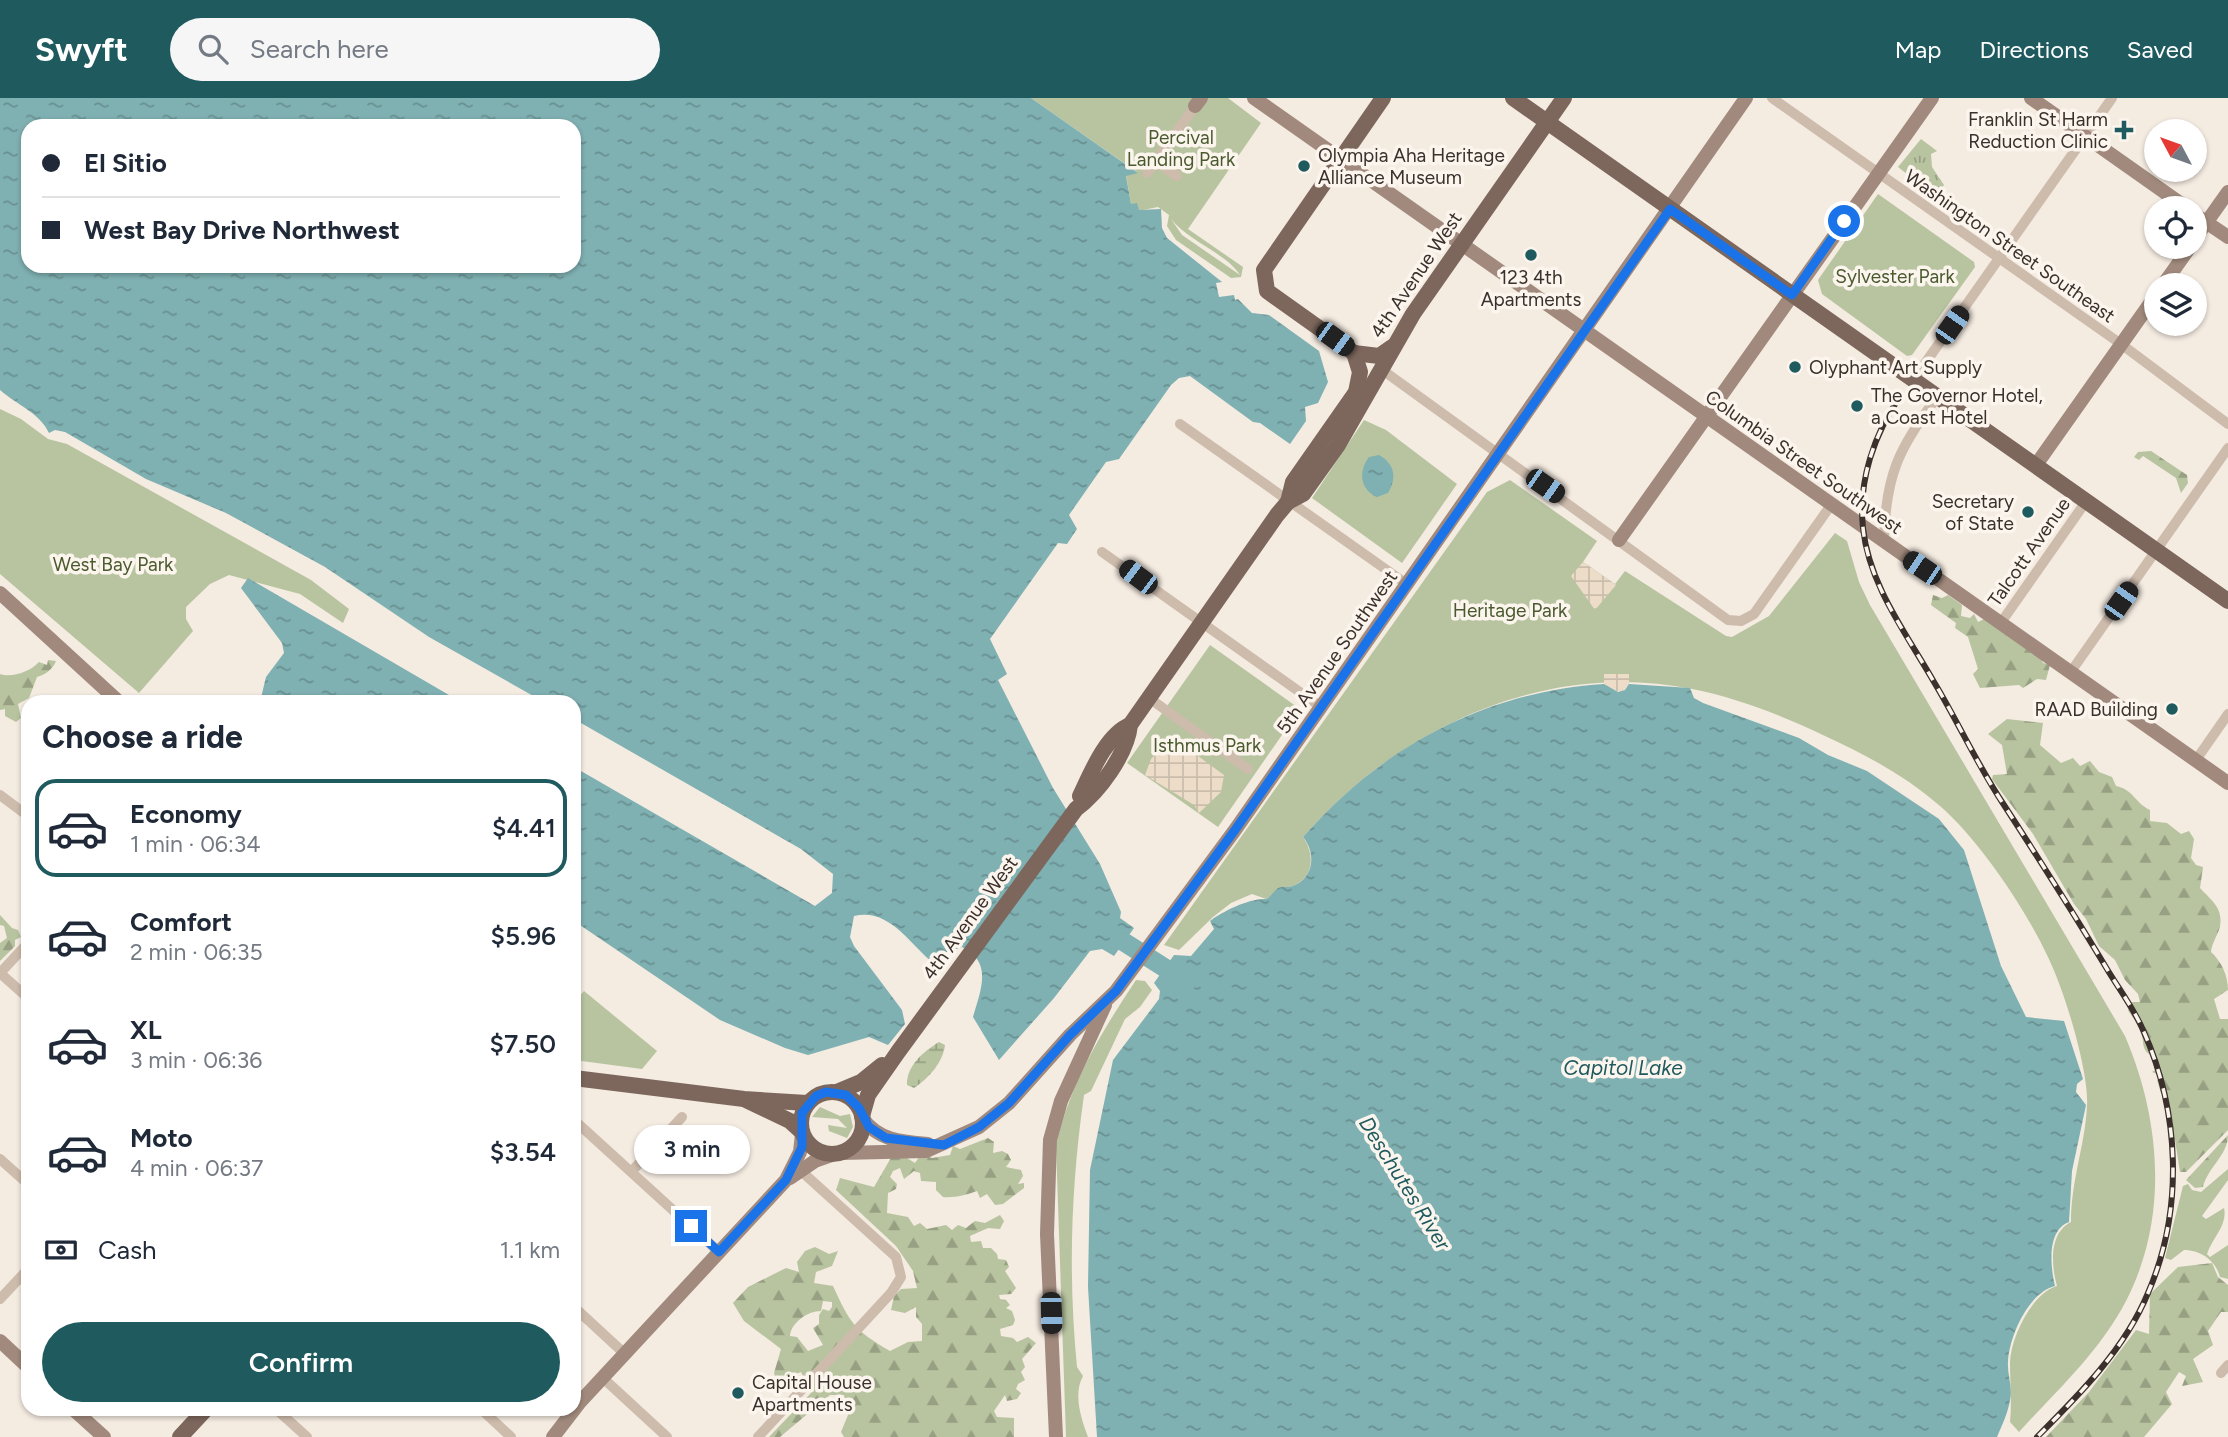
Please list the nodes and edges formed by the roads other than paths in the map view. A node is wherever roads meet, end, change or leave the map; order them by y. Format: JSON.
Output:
{"nodes":[{"id":1,"x":1254,"y":98,"type":"edge"},
{"id":2,"x":1382,"y":98,"type":"edge"},
{"id":3,"x":1513,"y":98,"type":"edge"},
{"id":4,"x":1564,"y":98,"type":"edge"},
{"id":5,"x":1746,"y":98,"type":"edge"},
{"id":6,"x":1772,"y":98,"type":"edge"},
{"id":7,"x":1932,"y":98,"type":"edge"},
{"id":8,"x":2031,"y":98,"type":"edge"},
{"id":9,"x":2112,"y":98,"type":"edge"},
{"id":10,"x":1198,"y":102,"type":"edge"},
{"id":11,"x":1547,"y":122,"type":"junction"},
{"id":12,"x":2085,"y":136,"type":"junction"},
{"id":13,"x":1340,"y":158,"type":"junction"},
{"id":14,"x":1155,"y":161,"type":"junction"},
{"id":15,"x":1147,"y":173,"type":"dead end"},
{"id":16,"x":1877,"y":174,"type":"junction"},
{"id":17,"x":1177,"y":176,"type":"dead end"},
{"id":18,"x":2228,"y":192,"type":"edge"},
{"id":19,"x":2170,"y":196,"type":"edge"},
{"id":20,"x":1670,"y":209,"type":"junction"},
{"id":21,"x":2207,"y":212,"type":"edge"},
{"id":22,"x":2207,"y":222,"type":"edge"},
{"id":23,"x":2228,"y":237,"type":"edge"},
{"id":24,"x":1462,"y":244,"type":"junction"},
{"id":25,"x":2000,"y":258,"type":"junction"},
{"id":26,"x":1792,"y":295,"type":"junction"},
{"id":27,"x":2144,"y":312,"type":"edge"},
{"id":28,"x":1584,"y":330,"type":"junction"},
{"id":29,"x":2121,"y":344,"type":"junction"},
{"id":30,"x":1392,"y":347,"type":"junction"},
{"id":31,"x":1354,"y":353,"type":"junction"},
{"id":32,"x":1381,"y":369,"type":"junction"},
{"id":33,"x":1914,"y":379,"type":"junction"},
{"id":34,"x":1938,"y":396,"type":"junction"},
{"id":35,"x":1706,"y":416,"type":"junction"},
{"id":36,"x":1180,"y":424,"type":"dead end"},
{"id":37,"x":2228,"y":424,"type":"edge"},
{"id":38,"x":2228,"y":448,"type":"edge"},
{"id":39,"x":1499,"y":453,"type":"junction"},
{"id":40,"x":2036,"y":465,"type":"junction"},
{"id":41,"x":2087,"y":500,"type":"junction"},
{"id":42,"x":1288,"y":502,"type":"junction"},
{"id":43,"x":1831,"y":505,"type":"junction"},
{"id":44,"x":1619,"y":540,"type":"junction"},
{"id":45,"x":1884,"y":542,"type":"junction"},
{"id":46,"x":2156,"y":550,"type":"junction"},
{"id":47,"x":1102,"y":552,"type":"dead end"},
{"id":48,"x":1408,"y":585,"type":"junction"},
{"id":49,"x":0,"y":593,"type":"edge"},
{"id":50,"x":2228,"y":601,"type":"edge"},
{"id":51,"x":1202,"y":623,"type":"junction"},
{"id":52,"x":2000,"y":624,"type":"junction"},
{"id":53,"x":2070,"y":673,"type":"junction"},
{"id":54,"x":111,"y":695,"type":"edge"},
{"id":55,"x":1149,"y":698,"type":"junction"},
{"id":56,"x":1321,"y":707,"type":"junction"},
{"id":57,"x":2228,"y":714,"type":"edge"},
{"id":58,"x":2196,"y":760,"type":"junction"},
{"id":59,"x":1248,"y":769,"type":"dead end"},
{"id":60,"x":2228,"y":783,"type":"edge"},
{"id":61,"x":0,"y":795,"type":"edge"},
{"id":62,"x":21,"y":811,"type":"edge"},
{"id":63,"x":21,"y":950,"type":"edge"},
{"id":64,"x":0,"y":973,"type":"edge"},
{"id":65,"x":21,"y":992,"type":"edge"},
{"id":66,"x":1107,"y":1001,"type":"junction"},
{"id":67,"x":898,"y":1052,"type":"junction"},
{"id":68,"x":581,"y":1079,"type":"edge"},
{"id":69,"x":837,"y":1092,"type":"junction"},
{"id":70,"x":744,"y":1099,"type":"junction"},
{"id":71,"x":807,"y":1103,"type":"junction"},
{"id":72,"x":863,"y":1112,"type":"junction"},
{"id":73,"x":682,"y":1117,"type":"dead end"},
{"id":74,"x":581,"y":1126,"type":"edge"},
{"id":75,"x":802,"y":1133,"type":"junction"},
{"id":76,"x":944,"y":1145,"type":"junction"},
{"id":77,"x":836,"y":1154,"type":"junction"},
{"id":78,"x":0,"y":1159,"type":"edge"},
{"id":79,"x":800,"y":1170,"type":"junction"},
{"id":80,"x":632,"y":1171,"type":"junction"},
{"id":81,"x":21,"y":1178,"type":"edge"},
{"id":82,"x":786,"y":1180,"type":"junction"},
{"id":83,"x":719,"y":1252,"type":"junction"},
{"id":84,"x":21,"y":1276,"type":"edge"},
{"id":85,"x":0,"y":1299,"type":"edge"},
{"id":86,"x":581,"y":1313,"type":"edge"},
{"id":87,"x":0,"y":1341,"type":"edge"},
{"id":88,"x":626,"y":1354,"type":"junction"},
{"id":89,"x":21,"y":1360,"type":"edge"},
{"id":90,"x":604,"y":1379,"type":"junction"},
{"id":91,"x":581,"y":1401,"type":"edge"},
{"id":92,"x":81,"y":1416,"type":"edge"},
{"id":93,"x":200,"y":1416,"type":"edge"},
{"id":94,"x":284,"y":1416,"type":"edge"},
{"id":95,"x":488,"y":1416,"type":"edge"},
{"id":96,"x":569,"y":1416,"type":"edge"},
{"id":97,"x":104,"y":1437,"type":"edge"},
{"id":98,"x":180,"y":1437,"type":"edge"},
{"id":99,"x":307,"y":1437,"type":"edge"},
{"id":100,"x":511,"y":1437,"type":"edge"},
{"id":101,"x":553,"y":1437,"type":"edge"},
{"id":102,"x":667,"y":1437,"type":"edge"},
{"id":103,"x":758,"y":1437,"type":"edge"},
{"id":104,"x":1055,"y":1437,"type":"edge"}],
"edges":[{"from":1,"to":13,"type":"street","name":"Columbia Street Southwest"},
{"from":2,"to":13,"type":"main road"},
{"from":3,"to":11,"type":"main road"},
{"from":4,"to":11,"type":"main road","name":"4th Avenue West"},
{"from":5,"to":20,"type":"street","name":"5th Avenue Southwest"},
{"from":6,"to":16,"type":"street","name":"Washington Street Southeast"},
{"from":7,"to":16,"type":"street"},
{"from":8,"to":12,"type":"street"},
{"from":9,"to":12,"type":"street"},
{"from":10,"to":14,"type":"street"},
{"from":11,"to":20,"type":"main road"},
{"from":11,"to":24,"type":"main road","name":"4th Avenue West"},
{"from":12,"to":19,"type":"street"},
{"from":12,"to":25,"type":"street"},
{"from":13,"to":24,"type":"street","name":"Columbia Street Southwest"},
{"from":13,"to":31,"type":"main road"},
{"from":14,"to":15,"type":"street"},
{"from":14,"to":17,"type":"street"},
{"from":16,"to":25,"type":"street","name":"Washington Street Southeast"},
{"from":16,"to":26,"type":"street"},
{"from":18,"to":21,"type":"street"},
{"from":20,"to":26,"type":"main road"},
{"from":20,"to":28,"type":"street","name":"5th Avenue Southwest"},
{"from":22,"to":23,"type":"street"},
{"from":24,"to":28,"type":"street","name":"Columbia Street Southwest"},
{"from":24,"to":30,"type":"main road","name":"4th Avenue West"},
{"from":25,"to":29,"type":"street","name":"Washington Street Southeast"},
{"from":25,"to":33,"type":"street"},
{"from":26,"to":33,"type":"main road"},
{"from":26,"to":35,"type":"street"},
{"from":27,"to":29,"type":"street"},
{"from":28,"to":35,"type":"street","name":"Columbia Street Southwest"},
{"from":28,"to":39,"type":"street","name":"5th Avenue Southwest"},
{"from":29,"to":37,"type":"street","name":"Washington Street Southeast"},
{"from":29,"to":40,"type":"street"},
{"from":30,"to":31,"type":"main road"},
{"from":30,"to":32,"type":"main road","name":"4th Avenue West"},
{"from":31,"to":42,"type":"main road"},
{"from":32,"to":39,"type":"street"},
{"from":32,"to":42,"type":"main road","name":"4th Avenue West"},
{"from":33,"to":34,"type":"main road"},
{"from":34,"to":40,"type":"main road"},
{"from":34,"to":45,"type":"street"},
{"from":35,"to":43,"type":"street","name":"Columbia Street Southwest"},
{"from":35,"to":44,"type":"street"},
{"from":36,"to":42,"type":"street"},
{"from":38,"to":46,"type":"street"},
{"from":39,"to":44,"type":"street"},
{"from":39,"to":48,"type":"street","name":"5th Avenue Southwest"},
{"from":40,"to":41,"type":"main road"},
{"from":41,"to":46,"type":"main road"},
{"from":41,"to":52,"type":"street","name":"Talcott Avenue"},
{"from":42,"to":48,"type":"street"},
{"from":42,"to":51,"type":"main road","name":"4th Avenue West"},
{"from":43,"to":44,"type":"street"},
{"from":43,"to":45,"type":"street","name":"Columbia Street Southwest"},
{"from":45,"to":52,"type":"street","name":"Columbia Street Southwest"},
{"from":46,"to":50,"type":"main road"},
{"from":46,"to":53,"type":"street"},
{"from":47,"to":51,"type":"street"},
{"from":48,"to":56,"type":"street","name":"5th Avenue Southwest"},
{"from":49,"to":54,"type":"street"},
{"from":51,"to":55,"type":"main road","name":"4th Avenue West"},
{"from":51,"to":56,"type":"street"},
{"from":52,"to":53,"type":"street","name":"Columbia Street Southwest"},
{"from":53,"to":58,"type":"street","name":"Columbia Street Southwest"},
{"from":55,"to":59,"type":"street"},
{"from":55,"to":67,"type":"main road","name":"4th Avenue West"},
{"from":56,"to":66,"type":"street","name":"5th Avenue Southwest"},
{"from":57,"to":58,"type":"street"},
{"from":58,"to":60,"type":"street","name":"Columbia Street Southwest"},
{"from":61,"to":62,"type":"street"},
{"from":63,"to":64,"type":"street"},
{"from":64,"to":65,"type":"street"},
{"from":66,"to":76,"type":"street","name":"5th Avenue Southwest"},
{"from":66,"to":104,"type":"street"},
{"from":67,"to":69,"type":"main road"},
{"from":67,"to":72,"type":"main road"},
{"from":68,"to":70,"type":"main road"},
{"from":69,"to":71,"type":"main road"},
{"from":69,"to":72,"type":"main road"},
{"from":70,"to":71,"type":"main road"},
{"from":70,"to":75,"type":"main road"},
{"from":71,"to":75,"type":"main road"},
{"from":72,"to":76,"type":"street"},
{"from":72,"to":77,"type":"main road"},
{"from":73,"to":80,"type":"street"},
{"from":74,"to":80,"type":"street"},
{"from":75,"to":77,"type":"main road"},
{"from":75,"to":82,"type":"street"},
{"from":76,"to":77,"type":"street","name":"5th Avenue Southwest"},
{"from":77,"to":79,"type":"street"},
{"from":78,"to":81,"type":"street"},
{"from":79,"to":82,"type":"street"},
{"from":79,"to":103,"type":"street"},
{"from":80,"to":83,"type":"street"},
{"from":82,"to":83,"type":"street"},
{"from":83,"to":88,"type":"street"},
{"from":84,"to":85,"type":"street"},
{"from":86,"to":88,"type":"street"},
{"from":87,"to":89,"type":"street"},
{"from":88,"to":90,"type":"street"},
{"from":90,"to":91,"type":"street"},
{"from":90,"to":102,"type":"street"},
{"from":92,"to":97,"type":"street"},
{"from":93,"to":98,"type":"main road"},
{"from":94,"to":99,"type":"street"},
{"from":95,"to":100,"type":"street"},
{"from":96,"to":101,"type":"street"}]}
